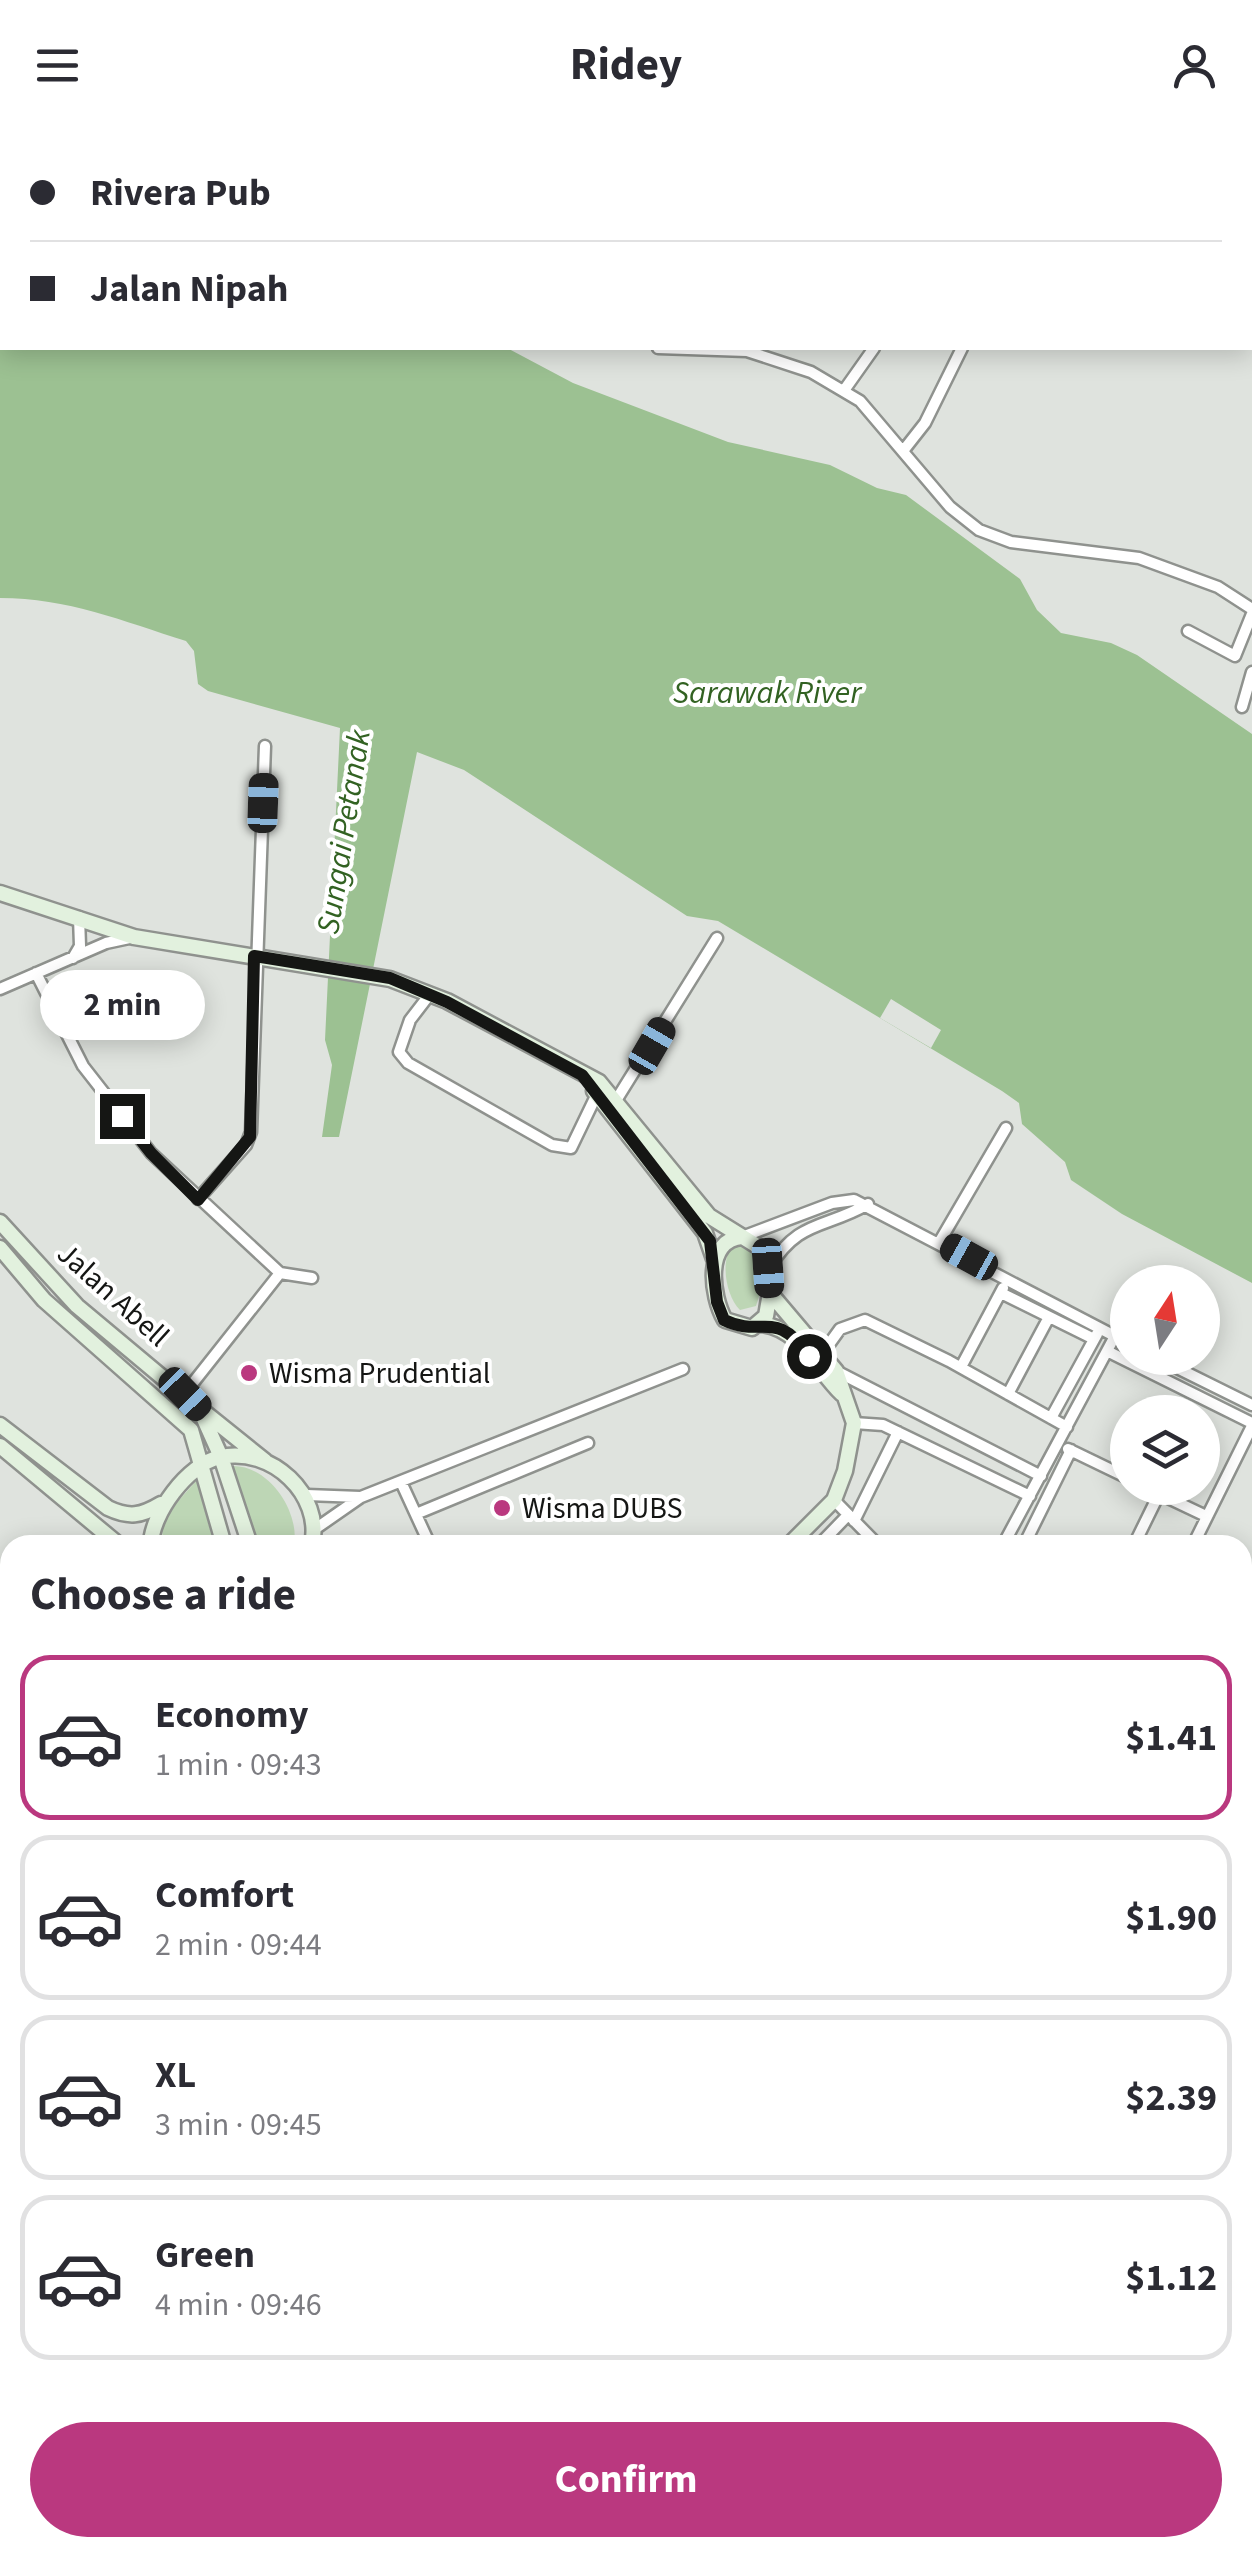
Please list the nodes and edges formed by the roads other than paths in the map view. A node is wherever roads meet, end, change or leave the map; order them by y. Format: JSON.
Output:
{"nodes":[{"id":1,"x":692,"y":350,"type":"edge"},
{"id":2,"x":873,"y":350,"type":"edge"},
{"id":3,"x":961,"y":350,"type":"edge"},
{"id":4,"x":844,"y":389,"type":"junction"},
{"id":5,"x":903,"y":451,"type":"junction"},
{"id":6,"x":1252,"y":612,"type":"edge"},
{"id":7,"x":1188,"y":631,"type":"dead end"},
{"id":8,"x":1252,"y":672,"type":"edge"},
{"id":9,"x":1242,"y":707,"type":"dead end"},
{"id":10,"x":265,"y":746,"type":"dead end"},
{"id":11,"x":0,"y":893,"type":"edge"},
{"id":12,"x":80,"y":917,"type":"junction"},
{"id":13,"x":134,"y":937,"type":"junction"},
{"id":14,"x":717,"y":938,"type":"dead end"},
{"id":15,"x":254,"y":956,"type":"junction"},
{"id":16,"x":73,"y":958,"type":"junction"},
{"id":17,"x":36,"y":973,"type":"junction"},
{"id":18,"x":0,"y":989,"type":"edge"},
{"id":19,"x":430,"y":994,"type":"junction"},
{"id":20,"x":582,"y":1075,"type":"junction"},
{"id":21,"x":597,"y":1094,"type":"junction"},
{"id":22,"x":615,"y":1102,"type":"junction"},
{"id":23,"x":1006,"y":1128,"type":"dead end"},
{"id":24,"x":198,"y":1200,"type":"junction"},
{"id":25,"x":868,"y":1204,"type":"junction"},
{"id":26,"x":0,"y":1222,"type":"edge"},
{"id":27,"x":742,"y":1237,"type":"junction"},
{"id":28,"x":940,"y":1241,"type":"junction"},
{"id":29,"x":0,"y":1248,"type":"edge"},
{"id":30,"x":714,"y":1262,"type":"junction"},
{"id":31,"x":768,"y":1268,"type":"junction"},
{"id":32,"x":280,"y":1274,"type":"junction"},
{"id":33,"x":312,"y":1278,"type":"dead end"},
{"id":34,"x":1008,"y":1279,"type":"junction"},
{"id":35,"x":1000,"y":1293,"type":"junction"},
{"id":36,"x":770,"y":1294,"type":"junction"},
{"id":37,"x":1049,"y":1317,"type":"junction"},
{"id":38,"x":761,"y":1324,"type":"junction"},
{"id":39,"x":1097,"y":1334,"type":"junction"},
{"id":40,"x":1110,"y":1335,"type":"edge"},
{"id":41,"x":1110,"y":1345,"type":"edge"},
{"id":42,"x":1107,"y":1351,"type":"junction"},
{"id":43,"x":822,"y":1354,"type":"junction"},
{"id":44,"x":961,"y":1367,"type":"junction"},
{"id":45,"x":683,"y":1368,"type":"dead end"},
{"id":46,"x":836,"y":1371,"type":"junction"},
{"id":47,"x":1192,"y":1375,"type":"edge"},
{"id":48,"x":185,"y":1394,"type":"junction"},
{"id":49,"x":1008,"y":1394,"type":"junction"},
{"id":50,"x":850,"y":1402,"type":"junction"},
{"id":51,"x":1252,"y":1404,"type":"edge"},
{"id":52,"x":199,"y":1408,"type":"junction"},
{"id":53,"x":1051,"y":1418,"type":"junction"},
{"id":54,"x":854,"y":1423,"type":"junction"},
{"id":55,"x":0,"y":1424,"type":"edge"},
{"id":56,"x":1252,"y":1424,"type":"edge"},
{"id":57,"x":1067,"y":1427,"type":"junction"},
{"id":58,"x":898,"y":1432,"type":"junction"},
{"id":59,"x":588,"y":1443,"type":"dead end"},
{"id":60,"x":1058,"y":1444,"type":"junction"},
{"id":61,"x":0,"y":1446,"type":"edge"},
{"id":62,"x":1071,"y":1450,"type":"junction"},
{"id":63,"x":221,"y":1457,"type":"junction"},
{"id":64,"x":268,"y":1463,"type":"junction"},
{"id":65,"x":1110,"y":1469,"type":"edge"},
{"id":66,"x":200,"y":1470,"type":"junction"},
{"id":67,"x":1041,"y":1476,"type":"junction"},
{"id":68,"x":401,"y":1482,"type":"junction"},
{"id":69,"x":306,"y":1495,"type":"junction"},
{"id":70,"x":1030,"y":1496,"type":"junction"},
{"id":71,"x":361,"y":1497,"type":"junction"},
{"id":72,"x":834,"y":1500,"type":"junction"},
{"id":73,"x":163,"y":1503,"type":"junction"},
{"id":74,"x":1154,"y":1505,"type":"edge"},
{"id":75,"x":1182,"y":1505,"type":"edge"},
{"id":76,"x":416,"y":1514,"type":"junction"},
{"id":77,"x":1206,"y":1516,"type":"junction"},
{"id":78,"x":851,"y":1518,"type":"junction"},
{"id":79,"x":316,"y":1529,"type":"junction"},
{"id":80,"x":107,"y":1535,"type":"edge"},
{"id":81,"x":152,"y":1535,"type":"edge"},
{"id":82,"x":221,"y":1535,"type":"edge"},
{"id":83,"x":247,"y":1535,"type":"edge"},
{"id":84,"x":314,"y":1535,"type":"edge"},
{"id":85,"x":425,"y":1535,"type":"edge"},
{"id":86,"x":798,"y":1535,"type":"edge"},
{"id":87,"x":831,"y":1535,"type":"edge"},
{"id":88,"x":868,"y":1535,"type":"edge"},
{"id":89,"x":1009,"y":1535,"type":"edge"},
{"id":90,"x":1029,"y":1535,"type":"edge"},
{"id":91,"x":1139,"y":1535,"type":"edge"},
{"id":92,"x":1197,"y":1535,"type":"edge"}],
"edges":[{"from":1,"to":4,"type":"street"},
{"from":2,"to":4,"type":"street"},
{"from":3,"to":5,"type":"street"},
{"from":4,"to":5,"type":"street"},
{"from":5,"to":6,"type":"street"},
{"from":6,"to":7,"type":"street"},
{"from":8,"to":9,"type":"street"},
{"from":10,"to":15,"type":"street"},
{"from":11,"to":12,"type":"street"},
{"from":12,"to":13,"type":"street"},
{"from":12,"to":16,"type":"street"},
{"from":13,"to":15,"type":"street"},
{"from":13,"to":16,"type":"street"},
{"from":14,"to":22,"type":"street"},
{"from":15,"to":19,"type":"street"},
{"from":15,"to":24,"type":"street"},
{"from":16,"to":17,"type":"street"},
{"from":17,"to":18,"type":"street"},
{"from":17,"to":24,"type":"street"},
{"from":19,"to":20,"type":"street"},
{"from":19,"to":21,"type":"street"},
{"from":20,"to":21,"type":"street"},
{"from":20,"to":22,"type":"street"},
{"from":21,"to":30,"type":"street"},
{"from":22,"to":27,"type":"street"},
{"from":23,"to":28,"type":"street"},
{"from":24,"to":32,"type":"street"},
{"from":25,"to":27,"type":"street"},
{"from":25,"to":28,"type":"street"},
{"from":25,"to":31,"type":"street"},
{"from":26,"to":48,"type":"street","name":"Jalan Abell"},
{"from":27,"to":30,"type":"street"},
{"from":27,"to":31,"type":"street"},
{"from":28,"to":34,"type":"street"},
{"from":29,"to":66,"type":"street","name":"Jalan Abell"},
{"from":30,"to":38,"type":"street"},
{"from":31,"to":36,"type":"street"},
{"from":32,"to":33,"type":"street"},
{"from":32,"to":48,"type":"street"},
{"from":34,"to":35,"type":"street"},
{"from":34,"to":39,"type":"street"},
{"from":35,"to":37,"type":"street"},
{"from":35,"to":44,"type":"street"},
{"from":36,"to":38,"type":"street"},
{"from":36,"to":43,"type":"street"},
{"from":37,"to":39,"type":"street"},
{"from":37,"to":49,"type":"street"},
{"from":38,"to":50,"type":"street"},
{"from":39,"to":40,"type":"street"},
{"from":39,"to":53,"type":"street"},
{"from":41,"to":42,"type":"street"},
{"from":42,"to":56,"type":"street"},
{"from":42,"to":57,"type":"street"},
{"from":43,"to":44,"type":"street"},
{"from":43,"to":46,"type":"street"},
{"from":44,"to":49,"type":"street"},
{"from":45,"to":68,"type":"street"},
{"from":46,"to":50,"type":"street"},
{"from":46,"to":67,"type":"street"},
{"from":47,"to":51,"type":"street"},
{"from":48,"to":52,"type":"street","name":"Jalan Abell"},
{"from":49,"to":53,"type":"street"},
{"from":50,"to":54,"type":"street"},
{"from":52,"to":63,"type":"street","name":"Jalan Abell"},
{"from":52,"to":64,"type":"street"},
{"from":53,"to":57,"type":"street"},
{"from":54,"to":58,"type":"street"},
{"from":54,"to":72,"type":"street"},
{"from":55,"to":73,"type":"street"},
{"from":56,"to":77,"type":"street"},
{"from":57,"to":60,"type":"street"},
{"from":58,"to":70,"type":"street"},
{"from":58,"to":78,"type":"street"},
{"from":59,"to":76,"type":"street"},
{"from":60,"to":62,"type":"street"},
{"from":60,"to":67,"type":"street"},
{"from":61,"to":80,"type":"street"},
{"from":62,"to":65,"type":"street"},
{"from":62,"to":90,"type":"street"},
{"from":63,"to":64,"type":"street"},
{"from":63,"to":66,"type":"street"},
{"from":63,"to":83,"type":"street","name":"Jalan Abell"},
{"from":64,"to":69,"type":"street"},
{"from":66,"to":73,"type":"street"},
{"from":66,"to":82,"type":"street","name":"Jalan Abell"},
{"from":67,"to":70,"type":"street"},
{"from":68,"to":71,"type":"street"},
{"from":68,"to":76,"type":"street"},
{"from":69,"to":71,"type":"street"},
{"from":69,"to":79,"type":"street"},
{"from":70,"to":89,"type":"street"},
{"from":71,"to":79,"type":"street"},
{"from":72,"to":78,"type":"street"},
{"from":72,"to":86,"type":"street"},
{"from":73,"to":81,"type":"street"},
{"from":74,"to":91,"type":"street"},
{"from":75,"to":77,"type":"street"},
{"from":76,"to":85,"type":"street"},
{"from":77,"to":92,"type":"street"},
{"from":78,"to":87,"type":"street"},
{"from":78,"to":88,"type":"street"},
{"from":79,"to":84,"type":"street"}]}
